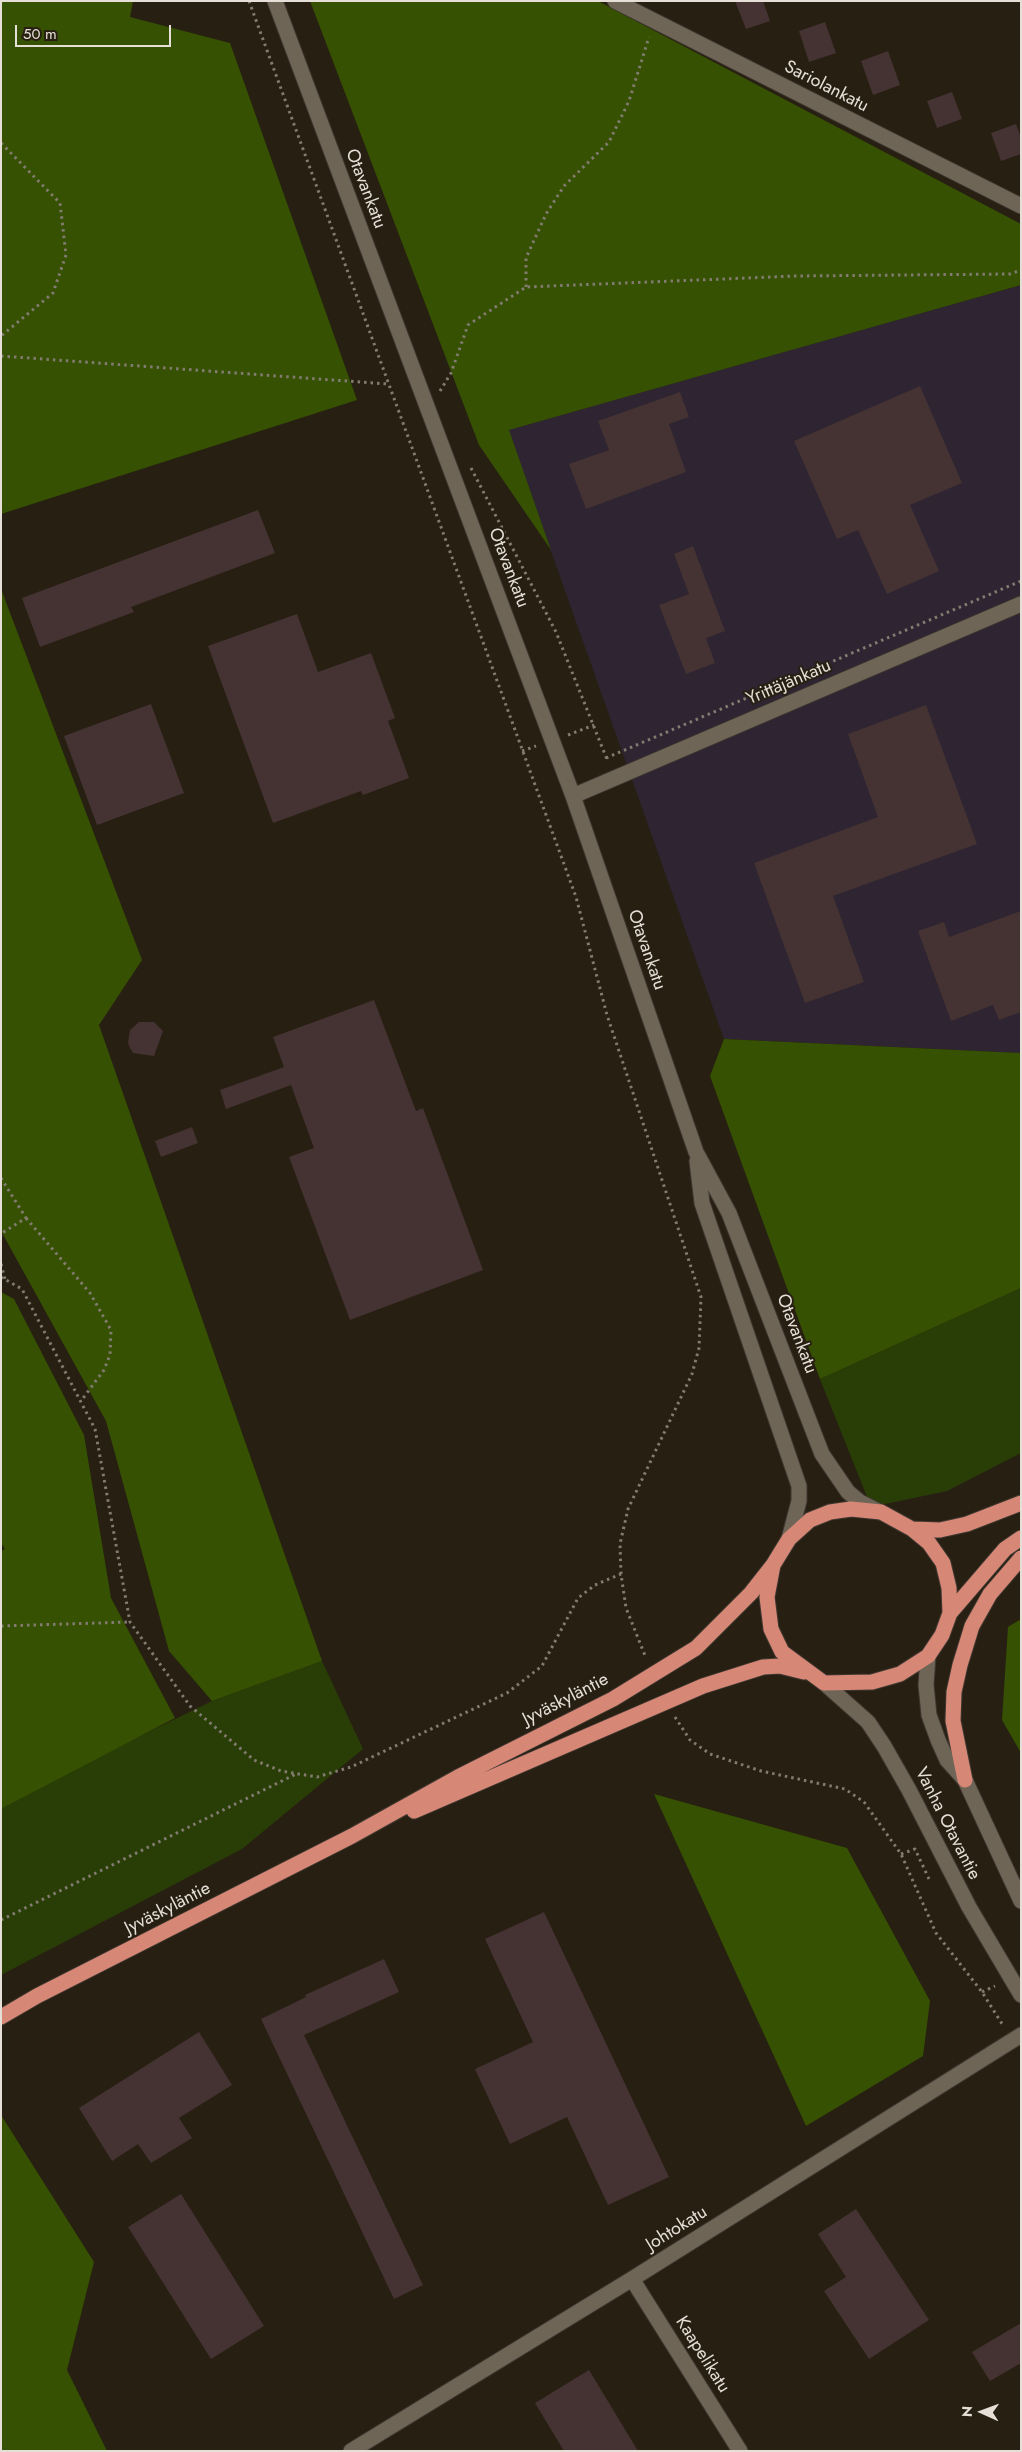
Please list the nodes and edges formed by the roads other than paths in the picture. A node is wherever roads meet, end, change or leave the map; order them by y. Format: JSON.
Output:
{"nodes":[{"id":1,"x":275,"y":1,"type":"edge"},
{"id":2,"x":617,"y":2,"type":"edge"},
{"id":3,"x":1021,"y":206,"type":"edge"},
{"id":4,"x":1021,"y":604,"type":"edge"},
{"id":5,"x":573,"y":796,"type":"junction"},
{"id":6,"x":696,"y":1152,"type":"junction"},
{"id":7,"x":1021,"y":1503,"type":"edge"},
{"id":8,"x":881,"y":1512,"type":"junction"},
{"id":9,"x":912,"y":1529,"type":"junction"},
{"id":10,"x":1021,"y":1538,"type":"edge"},
{"id":11,"x":789,"y":1539,"type":"junction"},
{"id":12,"x":1021,"y":1558,"type":"edge"},
{"id":13,"x":773,"y":1565,"type":"junction"},
{"id":14,"x":950,"y":1613,"type":"junction"},
{"id":15,"x":928,"y":1656,"type":"junction"},
{"id":16,"x":807,"y":1673,"type":"junction"},
{"id":17,"x":824,"y":1683,"type":"junction"},
{"id":18,"x":965,"y":1780,"type":"junction"},
{"id":19,"x":352,"y":1836,"type":"junction"},
{"id":20,"x":1021,"y":1902,"type":"edge"},
{"id":21,"x":1021,"y":1995,"type":"edge"},
{"id":22,"x":1,"y":2017,"type":"edge"},
{"id":23,"x":1017,"y":2038,"type":"edge"},
{"id":24,"x":632,"y":2279,"type":"junction"},
{"id":25,"x":351,"y":2451,"type":"edge"},
{"id":26,"x":740,"y":2451,"type":"edge"}],
"edges":[{"from":1,"to":5,"type":"main road","name":"Otavankatu"},
{"from":2,"to":3,"type":"main road","name":"Sariolankatu"},
{"from":4,"to":5,"type":"main road","name":"Yrittäjänkatu"},
{"from":5,"to":6,"type":"main road","name":"Otavankatu"},
{"from":6,"to":8,"type":"main road","name":"Otavankatu"},
{"from":6,"to":11,"type":"main road","name":"Otavankatu"},
{"from":7,"to":9,"type":"highway"},
{"from":8,"to":9,"type":"highway"},
{"from":8,"to":11,"type":"highway"},
{"from":9,"to":14,"type":"highway"},
{"from":10,"to":14,"type":"highway"},
{"from":11,"to":13,"type":"highway"},
{"from":12,"to":18,"type":"highway"},
{"from":13,"to":16,"type":"highway"},
{"from":13,"to":19,"type":"highway","name":"Jyväskyläntie"},
{"from":14,"to":15,"type":"highway"},
{"from":15,"to":17,"type":"highway"},
{"from":15,"to":18,"type":"main road","name":"Vanha Otavantie"},
{"from":16,"to":17,"type":"highway"},
{"from":16,"to":19,"type":"highway","name":"Jyväskyläntie"},
{"from":17,"to":21,"type":"main road","name":"Vanha Otavantie"},
{"from":18,"to":20,"type":"main road","name":"Vanha Otavantie"},
{"from":19,"to":22,"type":"highway","name":"Jyväskyläntie"},
{"from":23,"to":24,"type":"main road","name":"Johtokatu"},
{"from":24,"to":25,"type":"main road","name":"Johtokatu"},
{"from":24,"to":26,"type":"main road","name":"Kaapelikatu"}]}
